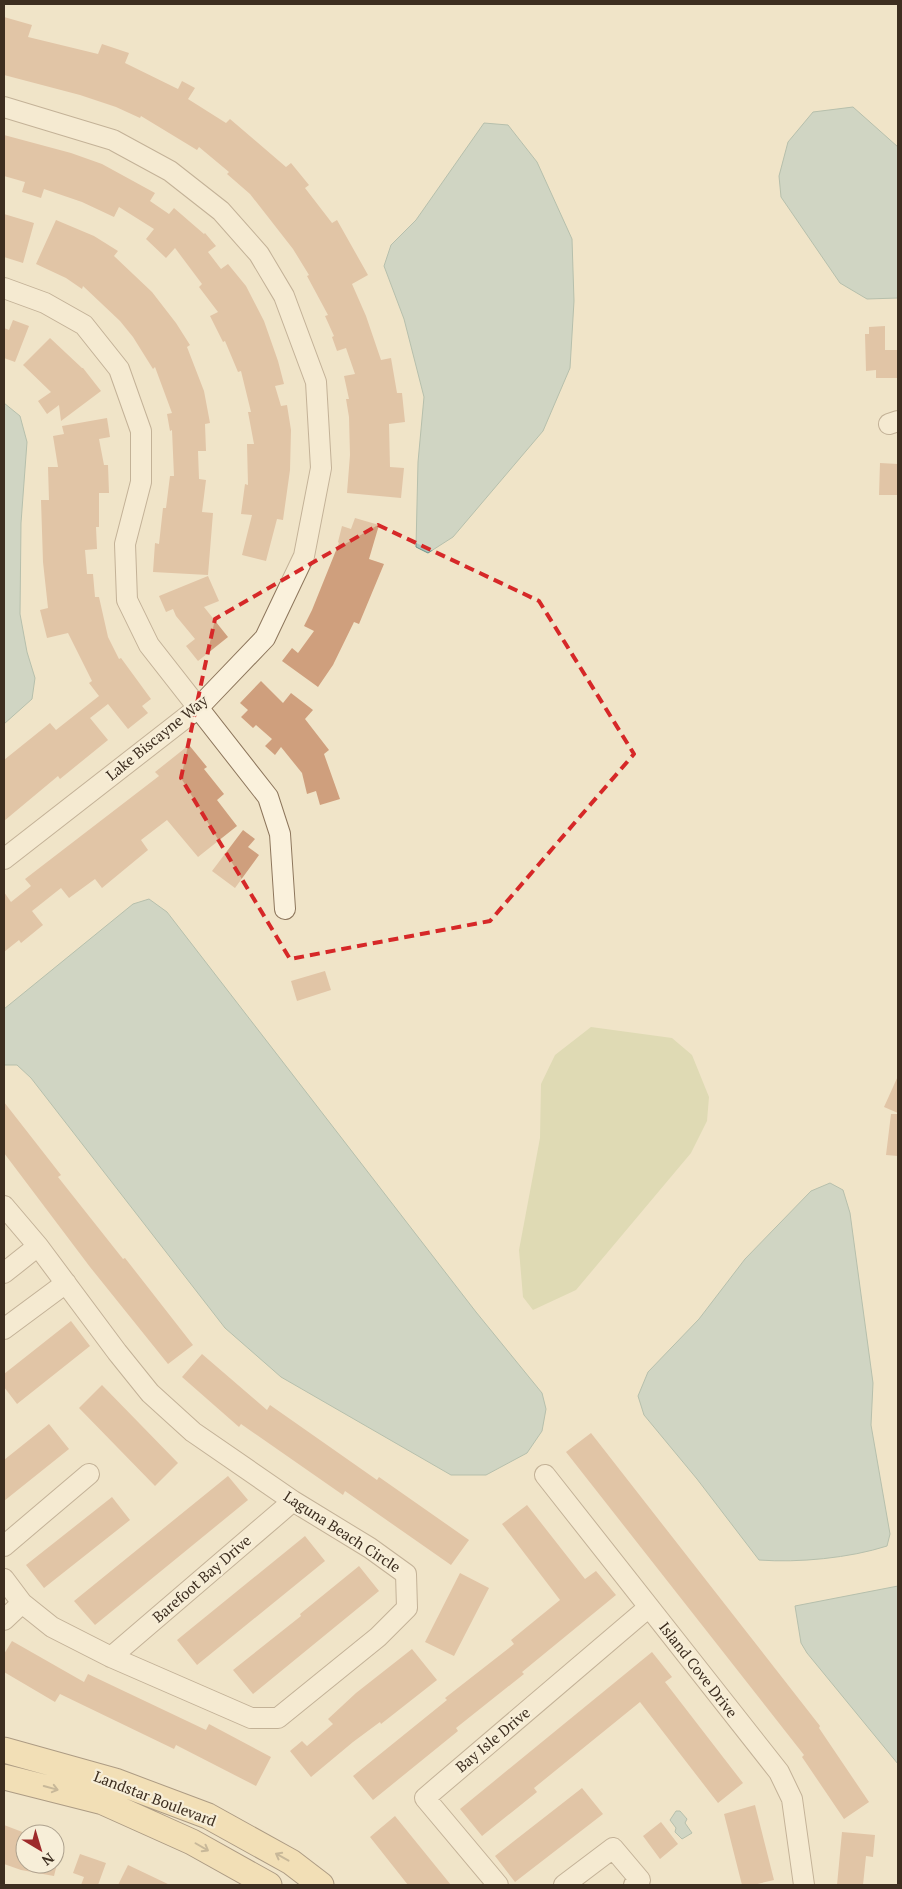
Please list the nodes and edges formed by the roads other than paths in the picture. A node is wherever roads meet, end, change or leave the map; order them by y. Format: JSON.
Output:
{"nodes":[{"id":1,"x":4,"y":107,"type":"edge"},
{"id":2,"x":4,"y":288,"type":"edge"},
{"id":3,"x":198,"y":708,"type":"junction"},
{"id":4,"x":4,"y":859,"type":"edge"},
{"id":5,"x":286,"y":909,"type":"dead end"},
{"id":6,"x":4,"y":1206,"type":"edge"},
{"id":7,"x":38,"y":1246,"type":"junction"},
{"id":8,"x":4,"y":1273,"type":"edge"},
{"id":9,"x":66,"y":1284,"type":"junction"},
{"id":10,"x":4,"y":1328,"type":"edge"},
{"id":11,"x":89,"y":1474,"type":"dead end"},
{"id":12,"x":544,"y":1475,"type":"dead end"},
{"id":13,"x":293,"y":1501,"type":"junction"},
{"id":14,"x":4,"y":1546,"type":"edge"},
{"id":15,"x":4,"y":1580,"type":"edge"},
{"id":16,"x":22,"y":1604,"type":"junction"},
{"id":17,"x":649,"y":1608,"type":"junction"},
{"id":18,"x":4,"y":1620,"type":"edge"},
{"id":19,"x":111,"y":1657,"type":"junction"},
{"id":20,"x":4,"y":1750,"type":"edge"},
{"id":21,"x":4,"y":1777,"type":"edge"},
{"id":22,"x":269,"y":1885,"type":"edge"},
{"id":23,"x":321,"y":1885,"type":"edge"},
{"id":24,"x":498,"y":1885,"type":"edge"},
{"id":25,"x":564,"y":1885,"type":"edge"},
{"id":26,"x":634,"y":1885,"type":"edge"},
{"id":27,"x":804,"y":1885,"type":"edge"}],
"edges":[{"from":1,"to":3,"type":"street","name":"Lake Biscayne Way"},
{"from":2,"to":3,"type":"street"},
{"from":3,"to":4,"type":"street","name":"Lake Biscayne Way"},
{"from":3,"to":5,"type":"street"},
{"from":6,"to":7,"type":"street","name":"Laguna Beach Circle"},
{"from":7,"to":8,"type":"street"},
{"from":7,"to":9,"type":"street","name":"Laguna Beach Circle"},
{"from":9,"to":10,"type":"street"},
{"from":9,"to":13,"type":"street","name":"Laguna Beach Circle"},
{"from":11,"to":14,"type":"street"},
{"from":12,"to":17,"type":"street","name":"Island Cove Drive"},
{"from":13,"to":19,"type":"street","name":"Barefoot Bay Drive"},
{"from":13,"to":19,"type":"street","name":"Laguna Beach Circle"},
{"from":15,"to":16,"type":"street","name":"Laguna Beach Circle"},
{"from":16,"to":18,"type":"street"},
{"from":16,"to":19,"type":"street","name":"Laguna Beach Circle"},
{"from":17,"to":24,"type":"street","name":"Bay Isle Drive"},
{"from":17,"to":27,"type":"street","name":"Island Cove Drive"},
{"from":23,"to":20,"type":"main road","name":"Landstar Boulevard","one_way":true},
{"from":21,"to":22,"type":"main road","name":"Landstar Boulevard","one_way":true},
{"from":25,"to":26,"type":"street"}]}
